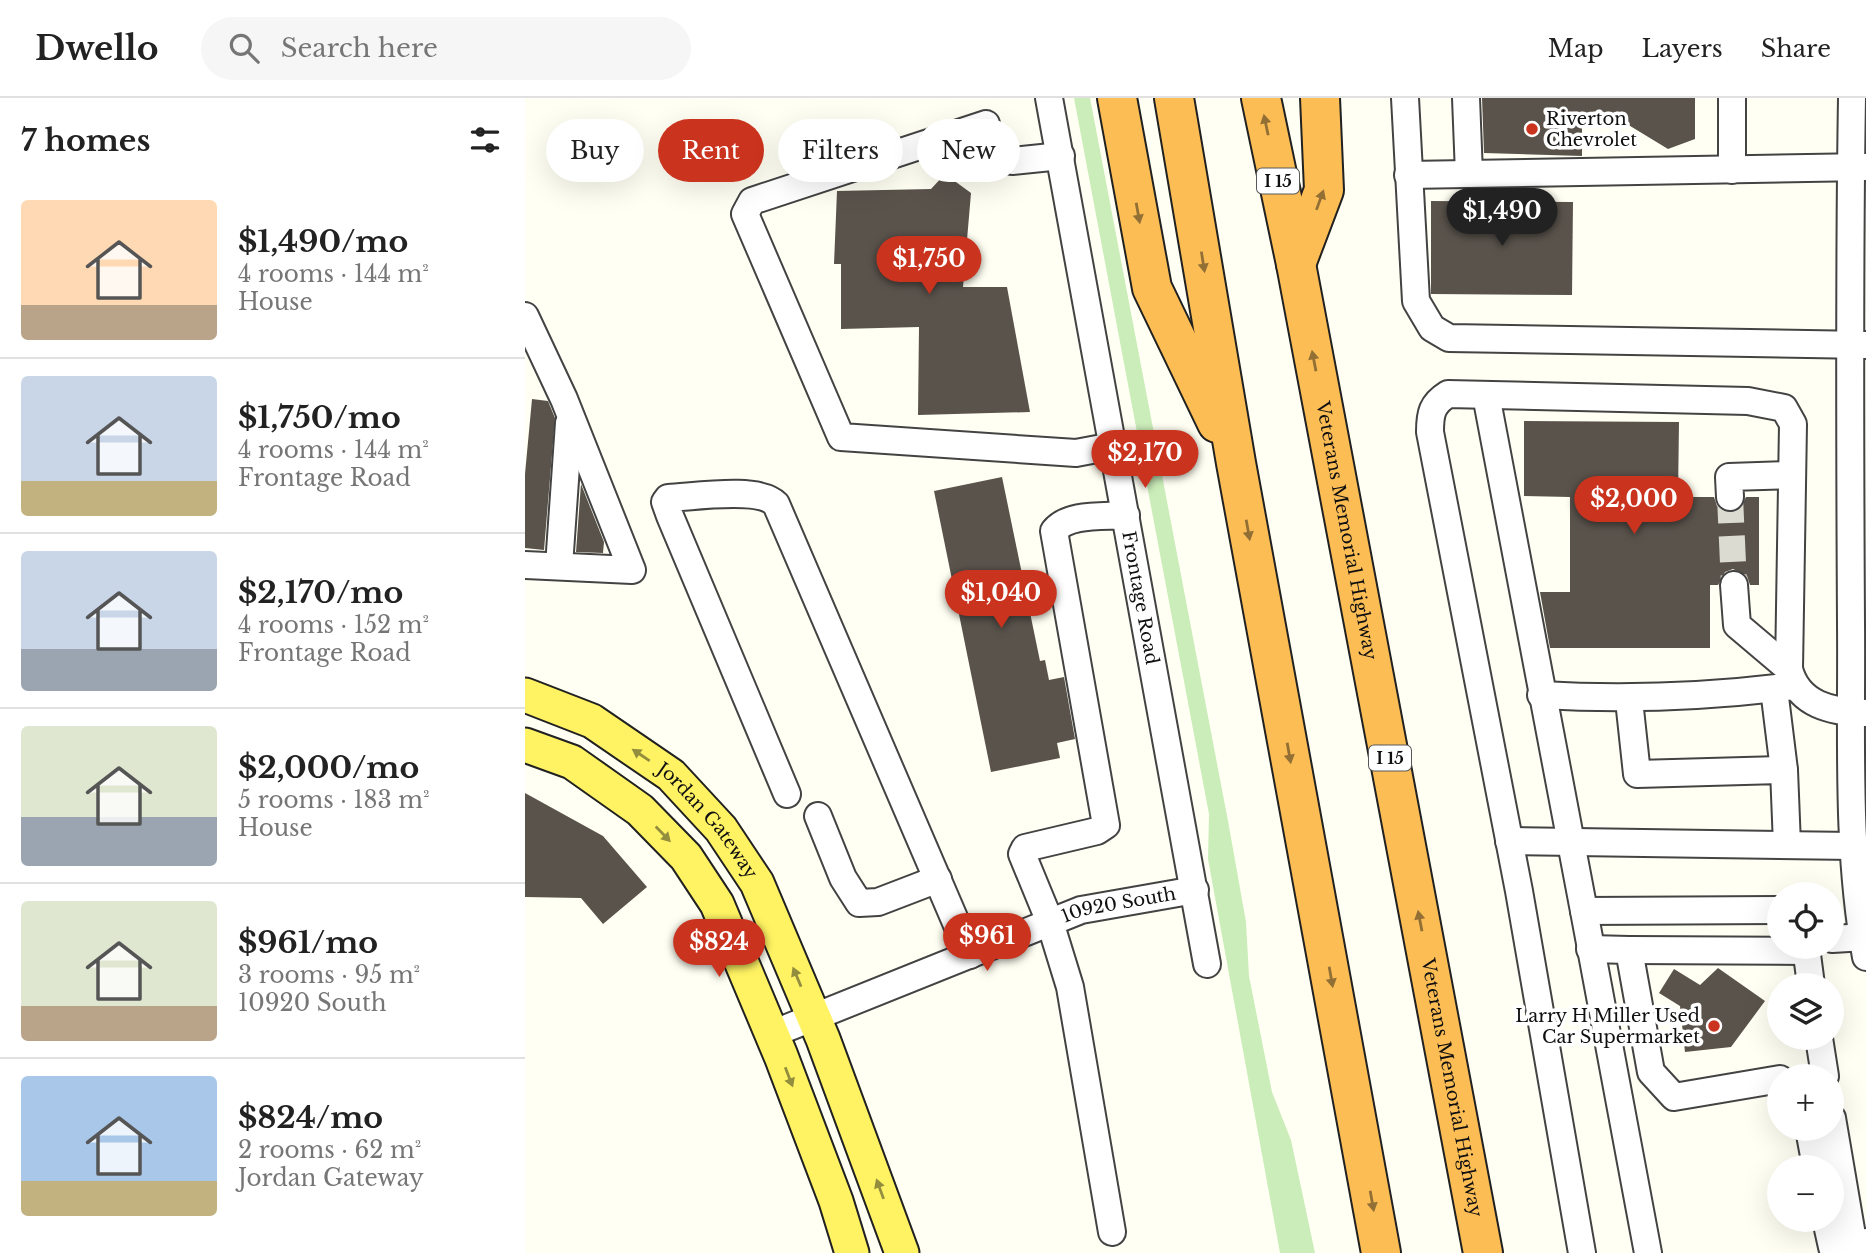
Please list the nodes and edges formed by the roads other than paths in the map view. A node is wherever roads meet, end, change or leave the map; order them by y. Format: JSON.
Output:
{"nodes":[{"id":1,"x":1049,"y":98,"type":"edge"},
{"id":2,"x":1117,"y":98,"type":"edge"},
{"id":3,"x":1174,"y":98,"type":"edge"},
{"id":4,"x":1261,"y":98,"type":"edge"},
{"id":5,"x":1320,"y":98,"type":"edge"},
{"id":6,"x":1405,"y":98,"type":"edge"},
{"id":7,"x":1466,"y":98,"type":"edge"},
{"id":8,"x":1732,"y":98,"type":"edge"},
{"id":9,"x":1852,"y":98,"type":"edge"},
{"id":10,"x":1061,"y":156,"type":"junction"},
{"id":11,"x":1858,"y":167,"type":"edge"},
{"id":12,"x":1731,"y":170,"type":"junction"},
{"id":13,"x":1469,"y":174,"type":"junction"},
{"id":14,"x":1408,"y":175,"type":"junction"},
{"id":15,"x":1296,"y":264,"type":"junction"},
{"id":16,"x":525,"y":316,"type":"edge"},
{"id":17,"x":1858,"y":345,"type":"edge"},
{"id":18,"x":1486,"y":395,"type":"junction"},
{"id":19,"x":570,"y":414,"type":"junction"},
{"id":20,"x":1113,"y":446,"type":"junction"},
{"id":21,"x":1236,"y":463,"type":"junction"},
{"id":22,"x":1792,"y":475,"type":"junction"},
{"id":23,"x":1730,"y":497,"type":"tunnel mouth"},
{"id":24,"x":1126,"y":515,"type":"junction"},
{"id":25,"x":525,"y":565,"type":"edge"},
{"id":26,"x":559,"y":566,"type":"junction"},
{"id":27,"x":1734,"y":585,"type":"tunnel mouth"},
{"id":28,"x":1785,"y":681,"type":"junction"},
{"id":29,"x":525,"y":695,"type":"edge"},
{"id":30,"x":1541,"y":695,"type":"junction"},
{"id":31,"x":1629,"y":700,"type":"junction"},
{"id":32,"x":1859,"y":712,"type":"edge"},
{"id":33,"x":525,"y":745,"type":"edge"},
{"id":34,"x":1784,"y":770,"type":"junction"},
{"id":35,"x":787,"y":794,"type":"dead end"},
{"id":36,"x":818,"y":816,"type":"dead end"},
{"id":37,"x":1509,"y":841,"type":"junction"},
{"id":38,"x":1570,"y":842,"type":"junction"},
{"id":39,"x":1787,"y":845,"type":"junction"},
{"id":40,"x":1854,"y":846,"type":"junction"},
{"id":41,"x":938,"y":879,"type":"junction"},
{"id":42,"x":1195,"y":890,"type":"junction"},
{"id":43,"x":1767,"y":910,"type":"edge"},
{"id":44,"x":1584,"y":911,"type":"junction"},
{"id":45,"x":1050,"y":922,"type":"junction"},
{"id":46,"x":1844,"y":941,"type":"edge"},
{"id":47,"x":1865,"y":944,"type":"edge"},
{"id":48,"x":1590,"y":949,"type":"junction"},
{"id":49,"x":1767,"y":949,"type":"edge"},
{"id":50,"x":1629,"y":950,"type":"junction"},
{"id":51,"x":970,"y":955,"type":"junction"},
{"id":52,"x":1207,"y":964,"type":"dead end"},
{"id":53,"x":814,"y":1017,"type":"junction"},
{"id":54,"x":772,"y":1034,"type":"junction"},
{"id":55,"x":1767,"y":1081,"type":"edge"},
{"id":56,"x":1844,"y":1206,"type":"edge"},
{"id":57,"x":1112,"y":1232,"type":"dead end"},
{"id":58,"x":1829,"y":1232,"type":"edge"},
{"id":59,"x":1858,"y":1246,"type":"edge"},
{"id":60,"x":852,"y":1253,"type":"edge"},
{"id":61,"x":902,"y":1253,"type":"edge"},
{"id":62,"x":1381,"y":1253,"type":"edge"},
{"id":63,"x":1483,"y":1253,"type":"edge"},
{"id":64,"x":1582,"y":1253,"type":"edge"},
{"id":65,"x":1648,"y":1253,"type":"edge"}],
"edges":[{"from":1,"to":10,"type":"street","name":"Frontage Road"},
{"from":2,"to":21,"type":"highway","one_way":true},
{"from":3,"to":21,"type":"highway","one_way":true},
{"from":15,"to":4,"type":"highway","name":"Veterans Memorial Highway","number":"I 15","one_way":true},
{"from":15,"to":5,"type":"highway","one_way":true},
{"from":6,"to":14,"type":"street"},
{"from":7,"to":13,"type":"street"},
{"from":8,"to":12,"type":"street"},
{"from":9,"to":11,"type":"street"},
{"from":10,"to":20,"type":"street","name":"Frontage Road"},
{"from":10,"to":20,"type":"street"},
{"from":11,"to":12,"type":"street"},
{"from":11,"to":17,"type":"street"},
{"from":12,"to":13,"type":"street"},
{"from":13,"to":14,"type":"street"},
{"from":14,"to":17,"type":"street"},
{"from":63,"to":15,"type":"highway","name":"Veterans Memorial Highway","number":"I 15","one_way":true},
{"from":16,"to":19,"type":"street"},
{"from":17,"to":32,"type":"street"},
{"from":18,"to":22,"type":"street"},
{"from":18,"to":30,"type":"street"},
{"from":18,"to":37,"type":"street"},
{"from":19,"to":26,"type":"street"},
{"from":19,"to":26,"type":"street"},
{"from":20,"to":24,"type":"street","name":"Frontage Road"},
{"from":21,"to":62,"type":"highway","one_way":true},
{"from":22,"to":23,"type":"street"},
{"from":22,"to":28,"type":"street"},
{"from":24,"to":42,"type":"street","name":"Frontage Road"},
{"from":24,"to":45,"type":"street"},
{"from":25,"to":26,"type":"street"},
{"from":27,"to":28,"type":"street"},
{"from":28,"to":31,"type":"street"},
{"from":28,"to":32,"type":"street"},
{"from":28,"to":34,"type":"street"},
{"from":53,"to":29,"type":"main road","name":"Jordan Gateway","one_way":true},
{"from":30,"to":31,"type":"street"},
{"from":30,"to":38,"type":"street"},
{"from":31,"to":34,"type":"street"},
{"from":32,"to":40,"type":"street"},
{"from":33,"to":54,"type":"main road","name":"Jordan Gateway","one_way":true},
{"from":34,"to":39,"type":"street"},
{"from":35,"to":41,"type":"street"},
{"from":36,"to":41,"type":"street"},
{"from":37,"to":38,"type":"street"},
{"from":37,"to":64,"type":"street"},
{"from":38,"to":39,"type":"street"},
{"from":38,"to":44,"type":"street"},
{"from":39,"to":40,"type":"street"},
{"from":40,"to":47,"type":"street"},
{"from":41,"to":51,"type":"street"},
{"from":42,"to":45,"type":"street","name":"10920 South"},
{"from":42,"to":52,"type":"street","name":"Frontage Road"},
{"from":43,"to":44,"type":"street"},
{"from":44,"to":48,"type":"street"},
{"from":45,"to":51,"type":"street","name":"10920 South"},
{"from":45,"to":57,"type":"street"},
{"from":46,"to":47,"type":"street"},
{"from":48,"to":50,"type":"street"},
{"from":48,"to":65,"type":"street"},
{"from":49,"to":50,"type":"street"},
{"from":50,"to":55,"type":"street"},
{"from":51,"to":53,"type":"street","name":"10920 South"},
{"from":53,"to":54,"type":"street","name":"10920 South"},
{"from":61,"to":53,"type":"main road","name":"Jordan Gateway","one_way":true},
{"from":54,"to":60,"type":"main road","name":"Jordan Gateway","one_way":true},
{"from":56,"to":59,"type":"street"},
{"from":58,"to":59,"type":"street"}]}
